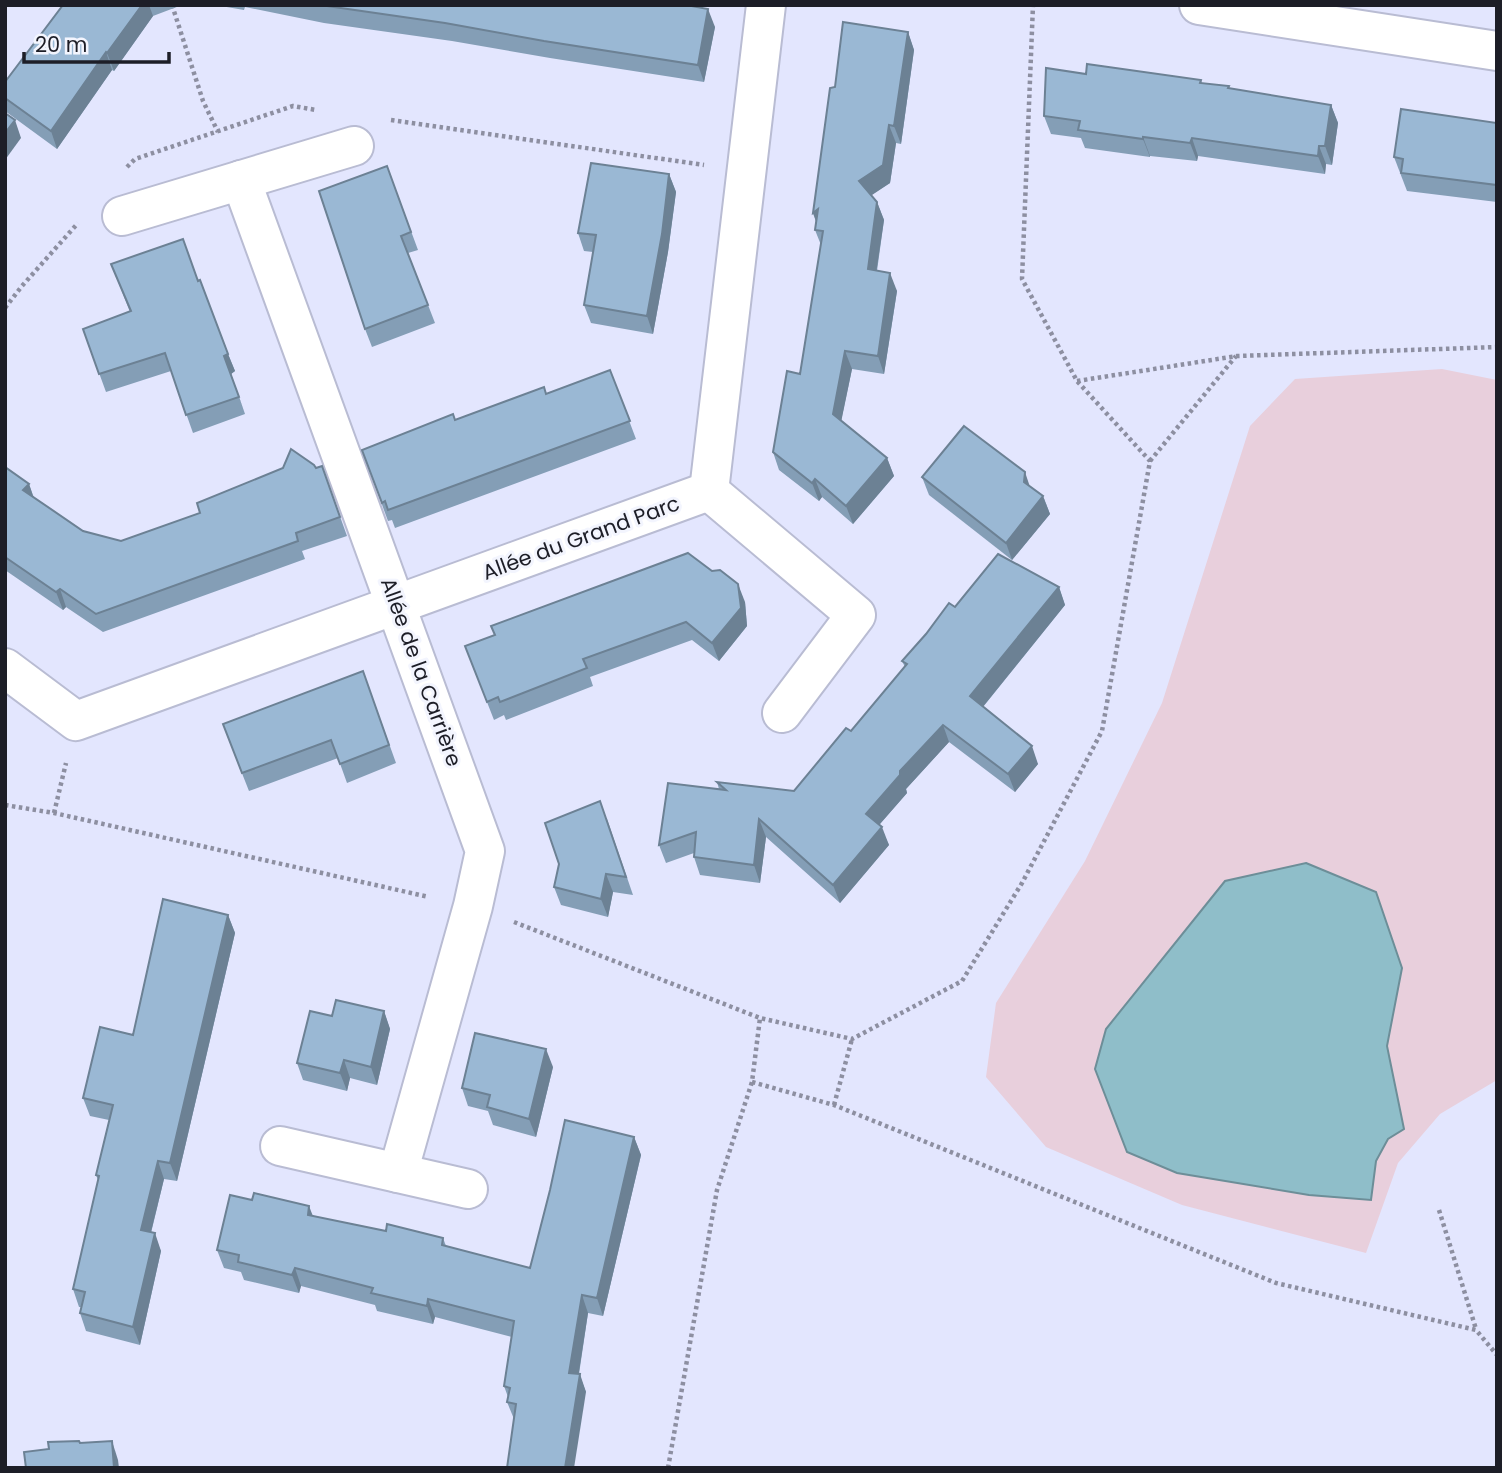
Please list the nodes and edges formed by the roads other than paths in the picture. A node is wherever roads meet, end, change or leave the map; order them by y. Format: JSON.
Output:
{"nodes":[{"id":1,"x":766,"y":5,"type":"edge"},
{"id":2,"x":1199,"y":5,"type":"edge"},
{"id":3,"x":1497,"y":51,"type":"edge"},
{"id":4,"x":354,"y":146,"type":"dead end"},
{"id":5,"x":240,"y":180,"type":"junction"},
{"id":6,"x":122,"y":216,"type":"dead end"},
{"id":7,"x":709,"y":491,"type":"junction"},
{"id":8,"x":397,"y":605,"type":"junction"},
{"id":9,"x":5,"y":668,"type":"edge"},
{"id":10,"x":782,"y":713,"type":"dead end"},
{"id":11,"x":280,"y":1146,"type":"dead end"},
{"id":12,"x":398,"y":1172,"type":"junction"},
{"id":13,"x":468,"y":1189,"type":"dead end"}],
"edges":[{"from":1,"to":7,"type":"street"},
{"from":2,"to":3,"type":"street"},
{"from":4,"to":5,"type":"street"},
{"from":5,"to":6,"type":"street"},
{"from":5,"to":8,"type":"street","name":"Allée de la Carrière"},
{"from":7,"to":8,"type":"street","name":"Allée du Grand Parc"},
{"from":7,"to":10,"type":"street"},
{"from":8,"to":9,"type":"street","name":"Allée du Grand Parc"},
{"from":8,"to":12,"type":"street","name":"Allée de la Carrière"},
{"from":11,"to":12,"type":"street"},
{"from":12,"to":13,"type":"street"}]}
